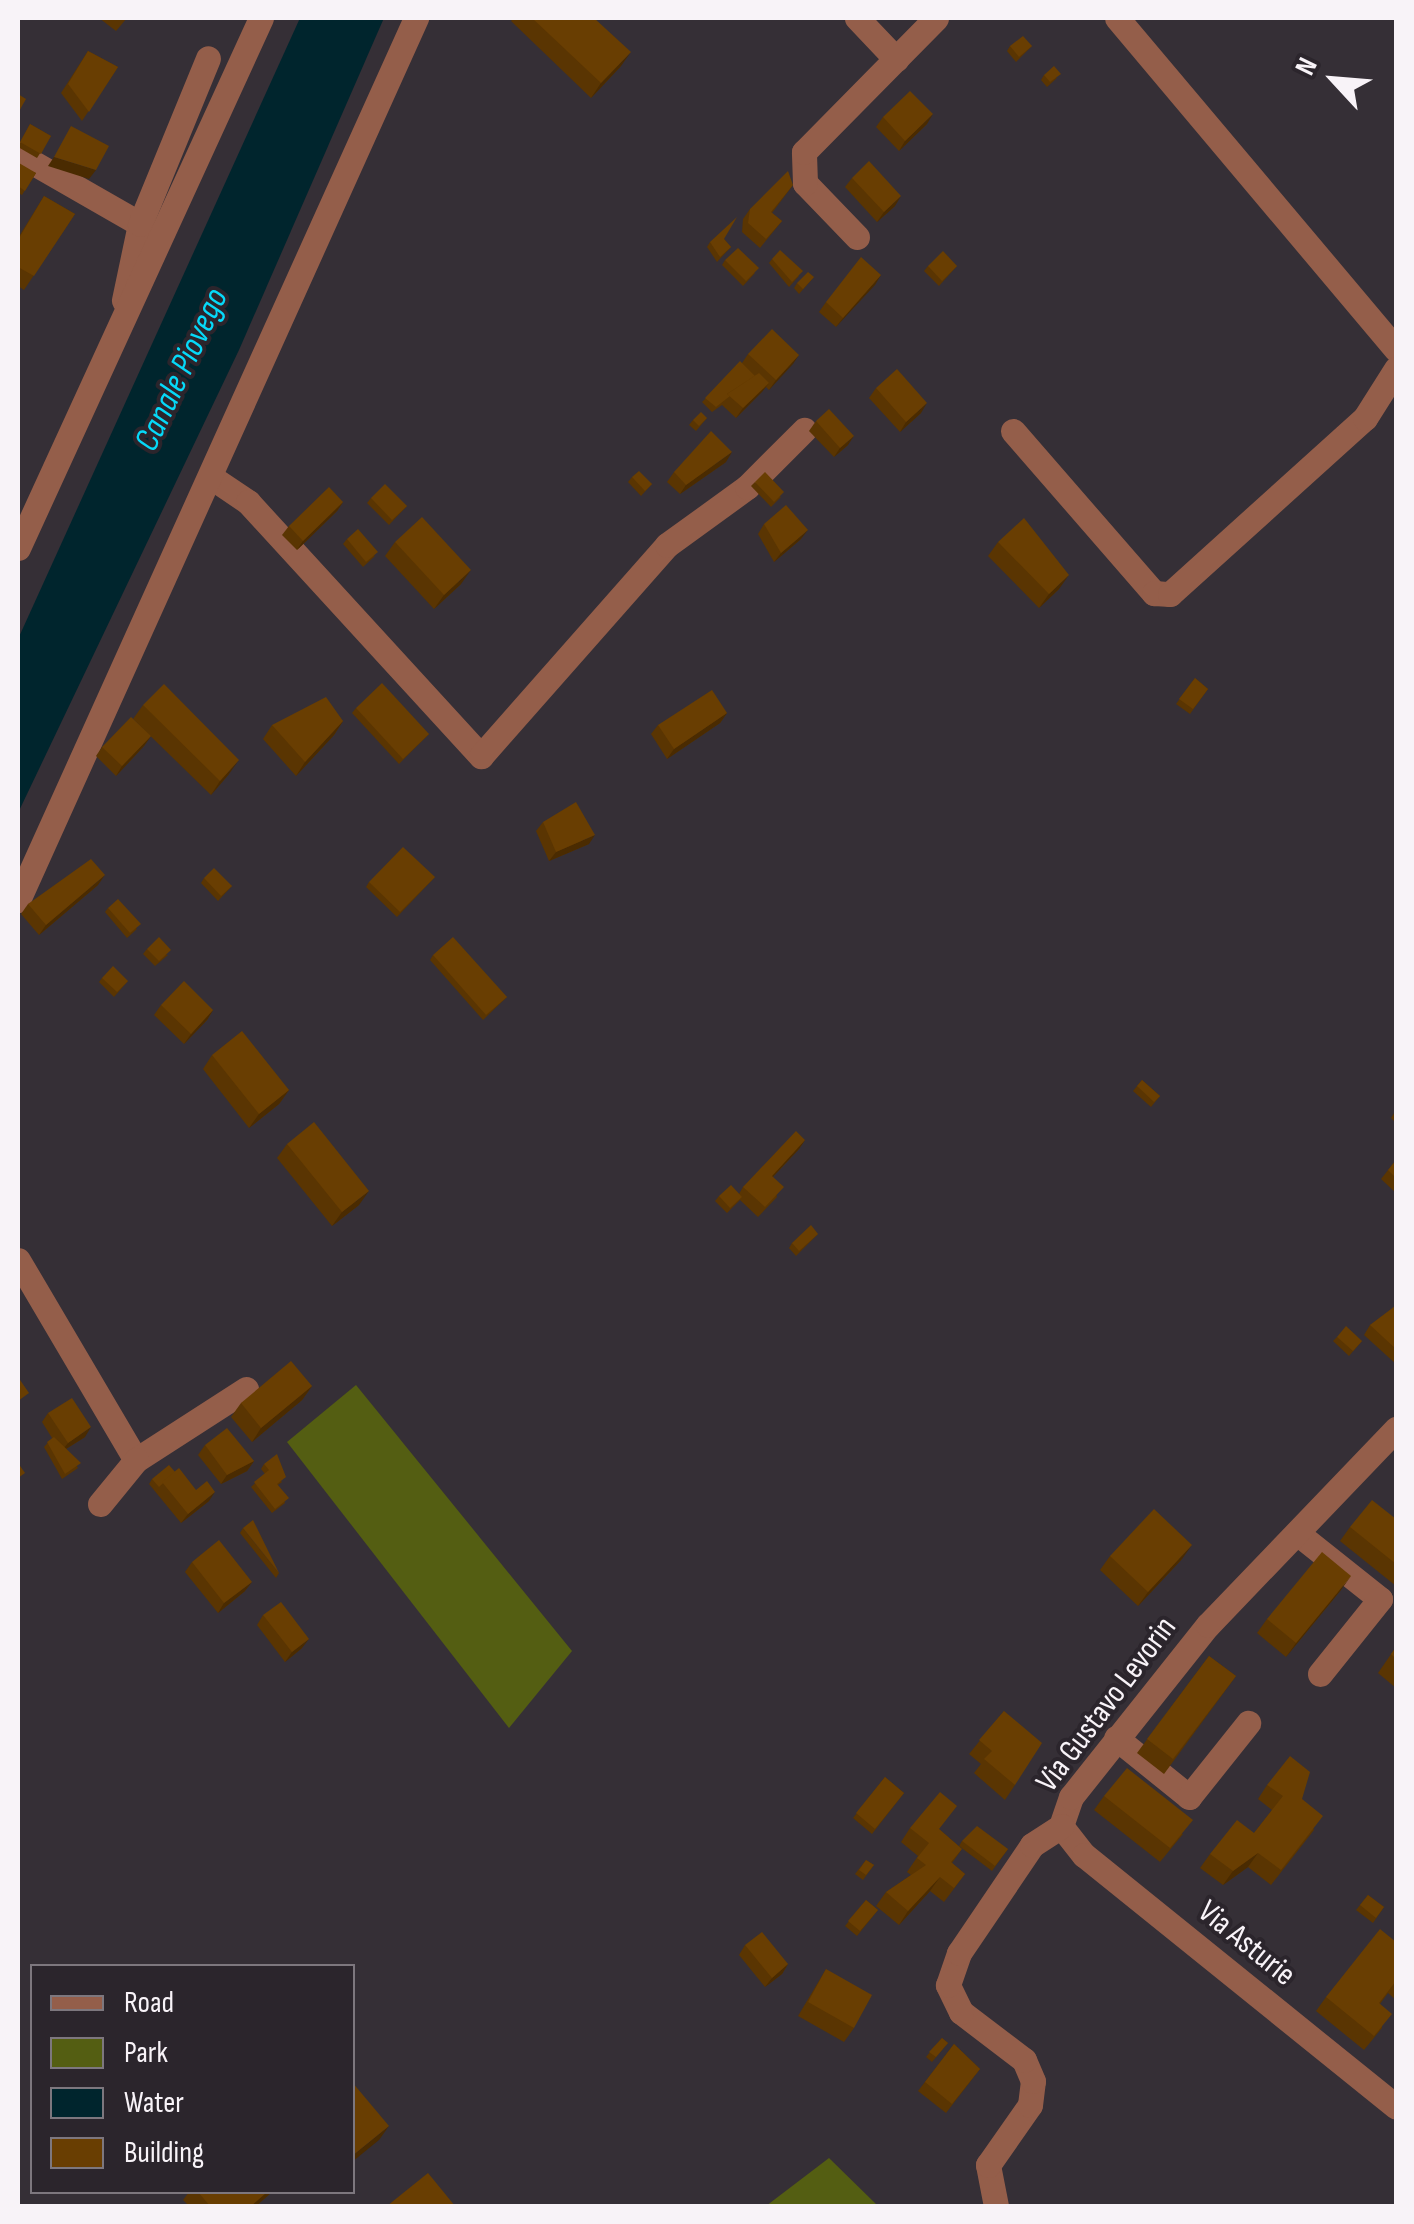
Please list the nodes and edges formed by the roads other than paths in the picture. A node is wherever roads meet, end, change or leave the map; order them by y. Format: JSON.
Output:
{"nodes":[{"id":1,"x":260,"y":18,"type":"edge"},
{"id":2,"x":416,"y":18,"type":"edge"},
{"id":3,"x":857,"y":18,"type":"edge"},
{"id":4,"x":936,"y":18,"type":"edge"},
{"id":5,"x":1117,"y":18,"type":"edge"},
{"id":6,"x":208,"y":58,"type":"dead end"},
{"id":7,"x":896,"y":59,"type":"junction"},
{"id":8,"x":18,"y":154,"type":"edge"},
{"id":9,"x":140,"y":224,"type":"junction"},
{"id":10,"x":857,"y":237,"type":"dead end"},
{"id":11,"x":122,"y":325,"type":"junction"},
{"id":12,"x":1396,"y":349,"type":"edge"},
{"id":13,"x":1396,"y":368,"type":"edge"},
{"id":14,"x":804,"y":430,"type":"dead end"},
{"id":15,"x":1012,"y":431,"type":"dead end"},
{"id":16,"x":210,"y":477,"type":"junction"},
{"id":17,"x":18,"y":548,"type":"edge"},
{"id":18,"x":18,"y":900,"type":"edge"},
{"id":19,"x":18,"y":1260,"type":"edge"},
{"id":20,"x":246,"y":1389,"type":"dead end"},
{"id":21,"x":1396,"y":1430,"type":"edge"},
{"id":22,"x":136,"y":1460,"type":"junction"},
{"id":23,"x":100,"y":1504,"type":"dead end"},
{"id":24,"x":1298,"y":1533,"type":"junction"},
{"id":25,"x":1320,"y":1674,"type":"dead end"},
{"id":26,"x":1248,"y":1723,"type":"dead end"},
{"id":27,"x":1116,"y":1738,"type":"junction"},
{"id":28,"x":1061,"y":1826,"type":"junction"},
{"id":29,"x":1396,"y":2106,"type":"edge"},
{"id":30,"x":991,"y":2195,"type":"edge"}],
"edges":[{"from":1,"to":11,"type":"street"},
{"from":2,"to":16,"type":"street"},
{"from":3,"to":7,"type":"street"},
{"from":4,"to":7,"type":"street"},
{"from":5,"to":12,"type":"street"},
{"from":6,"to":9,"type":"street"},
{"from":7,"to":10,"type":"street"},
{"from":8,"to":9,"type":"street"},
{"from":9,"to":11,"type":"street"},
{"from":11,"to":17,"type":"street"},
{"from":13,"to":15,"type":"street"},
{"from":14,"to":16,"type":"street"},
{"from":16,"to":18,"type":"street"},
{"from":19,"to":22,"type":"street"},
{"from":20,"to":22,"type":"street"},
{"from":21,"to":24,"type":"street","name":"Via Gustavo Levorin"},
{"from":22,"to":23,"type":"street"},
{"from":24,"to":25,"type":"street"},
{"from":24,"to":27,"type":"street","name":"Via Gustavo Levorin"},
{"from":26,"to":27,"type":"street"},
{"from":27,"to":28,"type":"street","name":"Via Gustavo Levorin"},
{"from":28,"to":29,"type":"street","name":"Via Asturie"},
{"from":28,"to":30,"type":"street","name":"Via Gustavo Levorin"}]}
